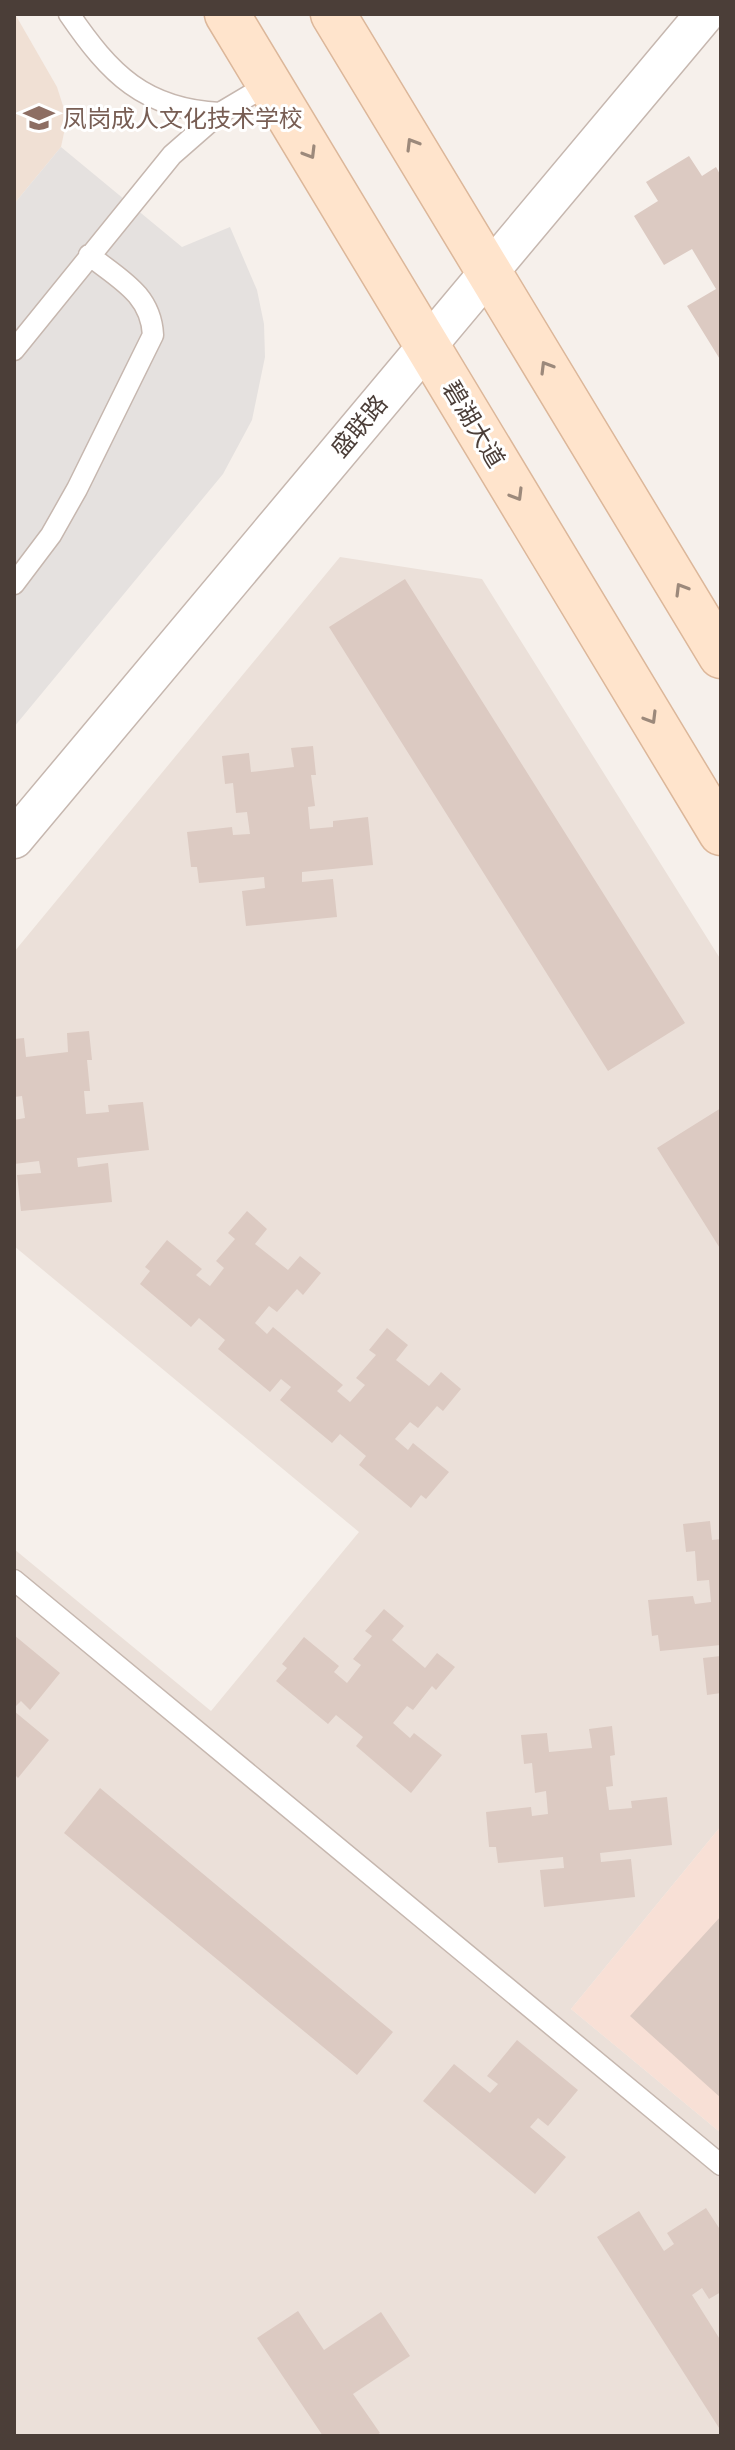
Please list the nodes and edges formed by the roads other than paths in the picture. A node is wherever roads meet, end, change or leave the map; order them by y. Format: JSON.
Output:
{"nodes":[{"id":1,"x":69,"y":14,"type":"edge"},
{"id":2,"x":227,"y":14,"type":"edge"},
{"id":3,"x":333,"y":14,"type":"edge"},
{"id":4,"x":705,"y":14,"type":"edge"},
{"id":5,"x":269,"y":84,"type":"junction"},
{"id":6,"x":220,"y":113,"type":"junction"},
{"id":7,"x":89,"y":255,"type":"junction"},
{"id":8,"x":489,"y":271,"type":"junction"},
{"id":9,"x":427,"y":346,"type":"junction"},
{"id":10,"x":14,"y":350,"type":"edge"},
{"id":11,"x":14,"y":584,"type":"edge"},
{"id":12,"x":721,"y":656,"type":"edge"},
{"id":13,"x":721,"y":833,"type":"edge"},
{"id":14,"x":14,"y":839,"type":"edge"},
{"id":15,"x":14,"y":1580,"type":"edge"},
{"id":16,"x":721,"y":2165,"type":"edge"}],
"edges":[{"from":1,"to":6,"type":"lane"},
{"from":2,"to":5,"type":"street","name":"碧湖大道"},
{"from":8,"to":3,"type":"street","one_way":true},
{"from":4,"to":8,"type":"street","name":"盛联路"},
{"from":5,"to":6,"type":"lane"},
{"from":5,"to":9,"type":"street","name":"碧湖大道","one_way":true},
{"from":6,"to":7,"type":"lane"},
{"from":7,"to":10,"type":"lane"},
{"from":7,"to":11,"type":"lane"},
{"from":8,"to":9,"type":"street","name":"盛联路"},
{"from":12,"to":8,"type":"street","one_way":true},
{"from":9,"to":13,"type":"street","name":"碧湖大道","one_way":true},
{"from":9,"to":14,"type":"street","name":"盛联路"},
{"from":15,"to":16,"type":"lane"}]}
